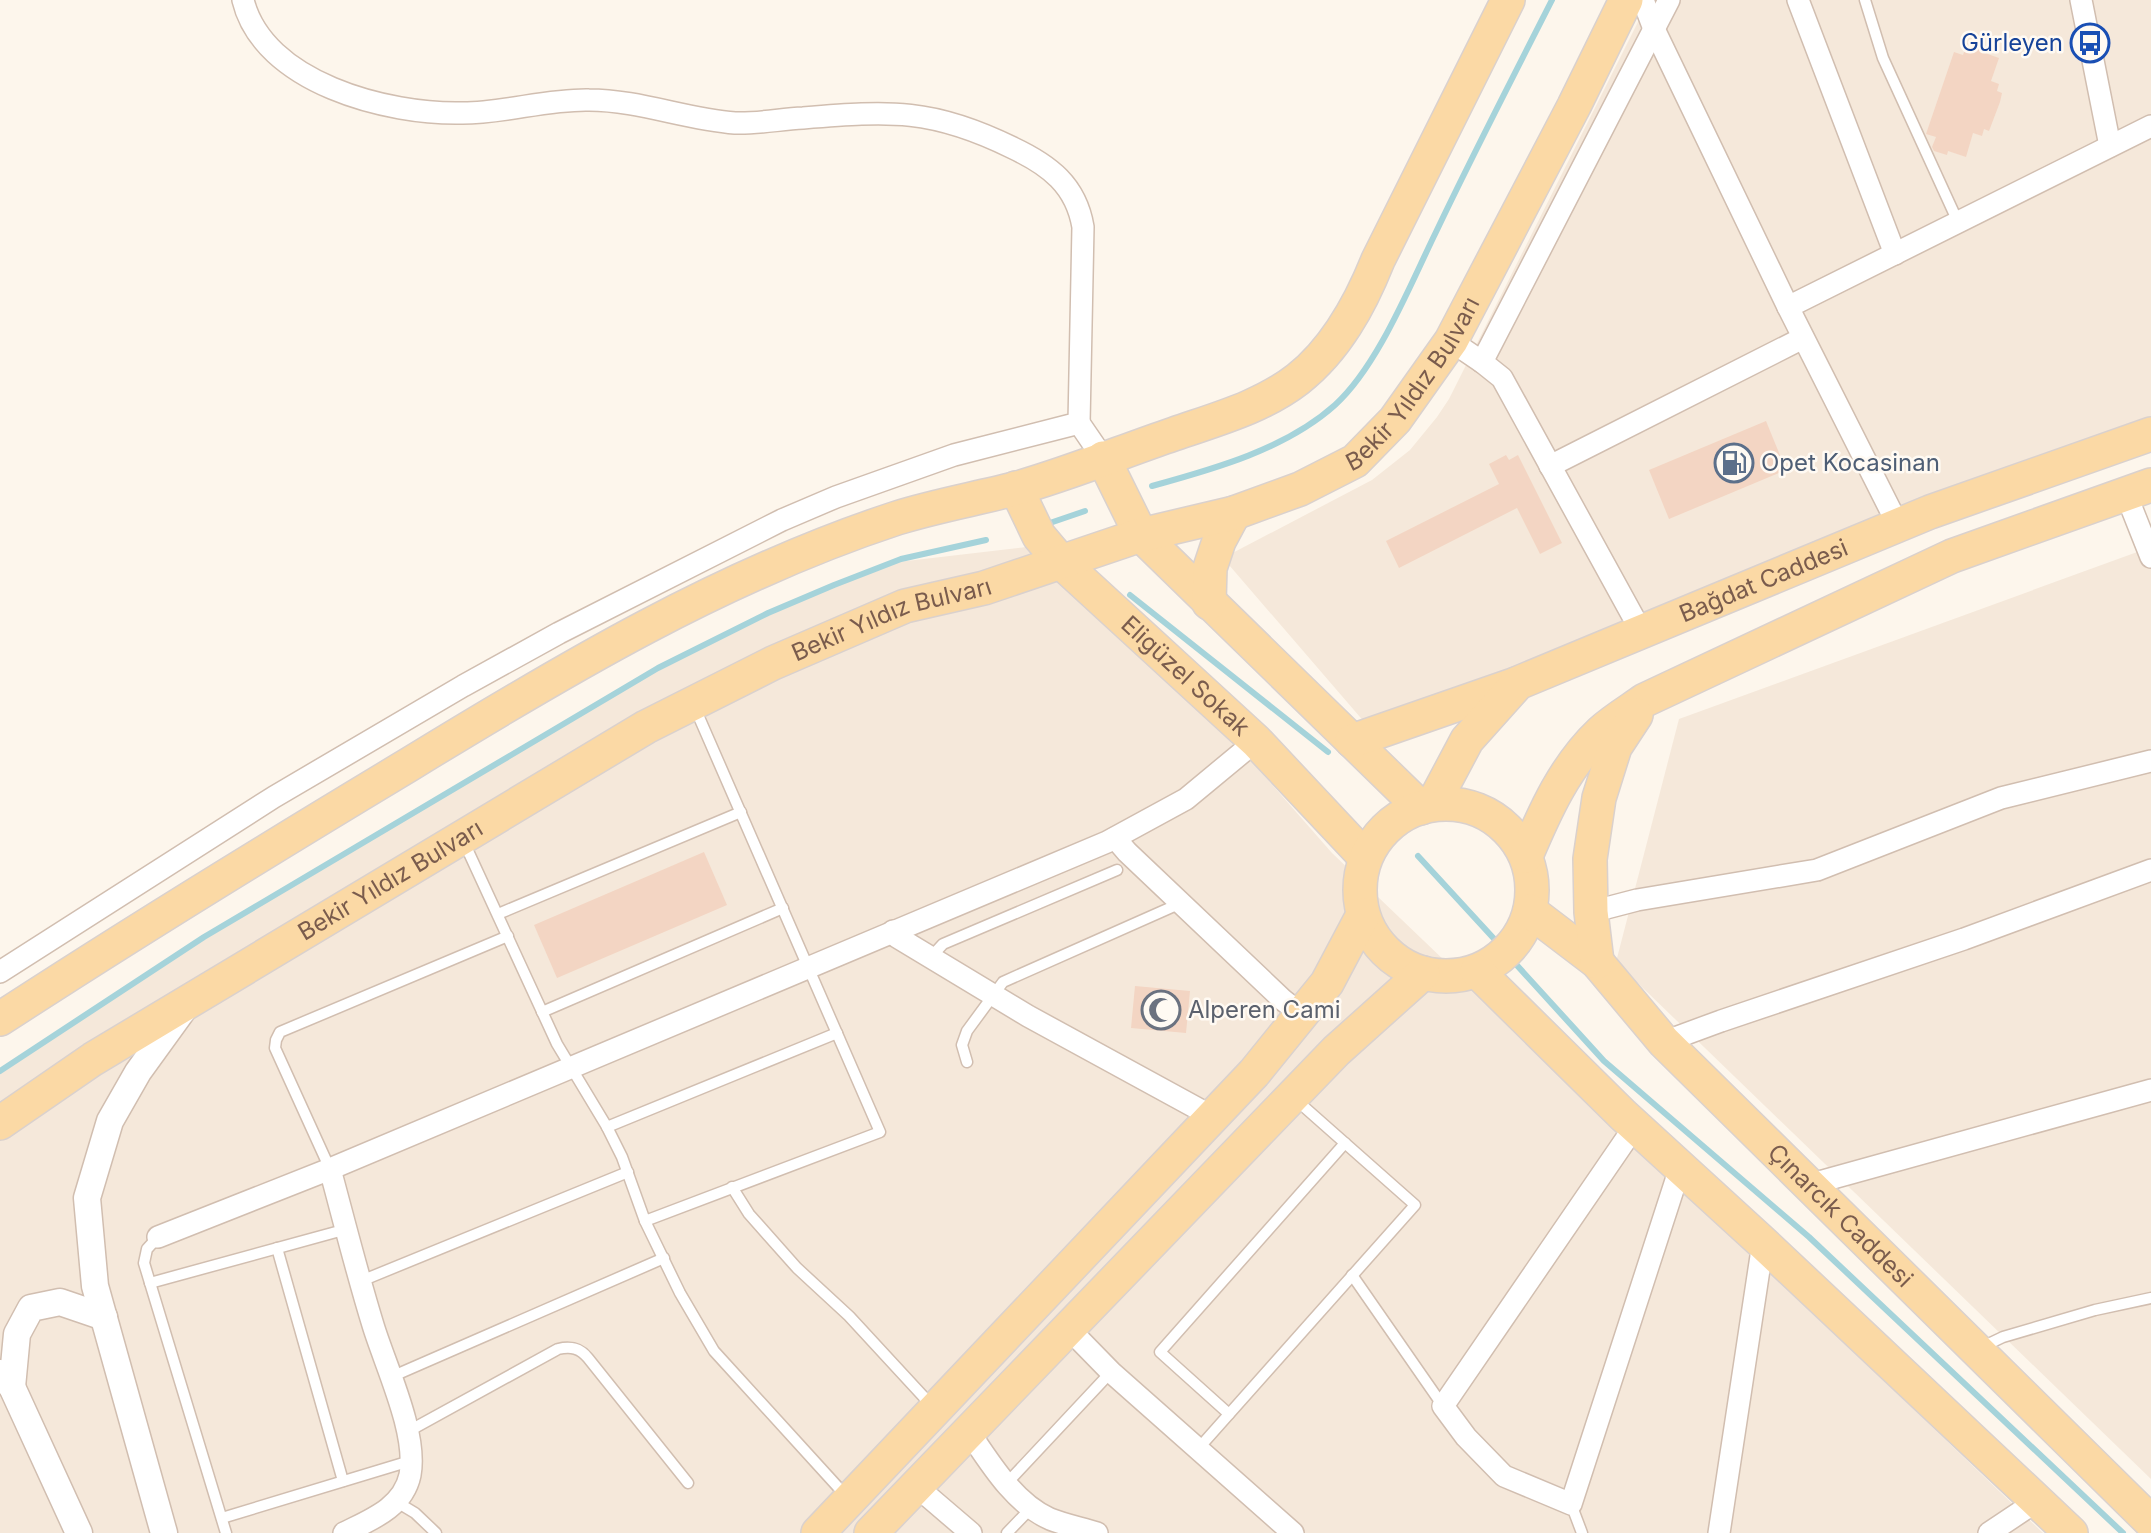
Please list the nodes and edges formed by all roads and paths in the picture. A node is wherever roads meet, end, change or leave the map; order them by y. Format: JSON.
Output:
{"nodes":[{"id":1,"x":243,"y":0,"type":"edge"},
{"id":2,"x":1508,"y":0,"type":"edge"},
{"id":3,"x":1626,"y":0,"type":"edge"},
{"id":4,"x":1643,"y":0,"type":"edge"},
{"id":5,"x":1669,"y":0,"type":"edge"},
{"id":6,"x":1798,"y":0,"type":"edge"},
{"id":7,"x":1865,"y":0,"type":"edge"},
{"id":8,"x":2081,"y":0,"type":"edge"},
{"id":9,"x":1654,"y":29,"type":"junction"},
{"id":10,"x":2151,"y":126,"type":"edge"},
{"id":11,"x":2110,"y":146,"type":"junction"},
{"id":12,"x":1958,"y":222,"type":"junction"},
{"id":13,"x":1895,"y":254,"type":"junction"},
{"id":14,"x":1788,"y":307,"type":"junction"},
{"id":15,"x":1803,"y":338,"type":"junction"},
{"id":16,"x":1451,"y":341,"type":"junction"},
{"id":17,"x":1482,"y":362,"type":"junction"},
{"id":18,"x":1079,"y":423,"type":"junction"},
{"id":19,"x":2151,"y":434,"type":"edge"},
{"id":20,"x":1103,"y":458,"type":"junction"},
{"id":21,"x":1550,"y":466,"type":"junction"},
{"id":22,"x":1016,"y":488,"type":"junction"},
{"id":23,"x":2138,"y":489,"type":"edge"},
{"id":24,"x":1234,"y":513,"type":"junction"},
{"id":25,"x":1898,"y":525,"type":"junction"},
{"id":26,"x":1141,"y":535,"type":"junction"},
{"id":27,"x":2151,"y":557,"type":"edge"},
{"id":28,"x":1061,"y":562,"type":"junction"},
{"id":29,"x":1209,"y":603,"type":"junction"},
{"id":30,"x":1641,"y":631,"type":"junction"},
{"id":31,"x":1518,"y":683,"type":"junction"},
{"id":32,"x":1645,"y":700,"type":"junction"},
{"id":33,"x":693,"y":702,"type":"junction"},
{"id":34,"x":1256,"y":741,"type":"junction"},
{"id":35,"x":1352,"y":741,"type":"junction"},
{"id":36,"x":2151,"y":761,"type":"edge"},
{"id":37,"x":1427,"y":806,"type":"junction"},
{"id":38,"x":741,"y":812,"type":"junction"},
{"id":39,"x":462,"y":837,"type":"junction"},
{"id":40,"x":1115,"y":838,"type":"junction"},
{"id":41,"x":1526,"y":856,"type":"junction"},
{"id":42,"x":1366,"y":857,"type":"junction"},
{"id":43,"x":1117,"y":870,"type":"dead end"},
{"id":44,"x":2151,"y":870,"type":"edge"},
{"id":45,"x":1181,"y":903,"type":"junction"},
{"id":46,"x":783,"y":908,"type":"junction"},
{"id":47,"x":1530,"y":911,"type":"junction"},
{"id":48,"x":1591,"y":912,"type":"junction"},
{"id":49,"x":498,"y":914,"type":"junction"},
{"id":50,"x":1363,"y":915,"type":"junction"},
{"id":51,"x":893,"y":931,"type":"junction"},
{"id":52,"x":508,"y":936,"type":"junction"},
{"id":53,"x":931,"y":957,"type":"junction"},
{"id":54,"x":1597,"y":962,"type":"junction"},
{"id":55,"x":808,"y":966,"type":"junction"},
{"id":56,"x":1477,"y":971,"type":"junction"},
{"id":57,"x":0,"y":972,"type":"edge"},
{"id":58,"x":1423,"y":974,"type":"junction"},
{"id":59,"x":993,"y":994,"type":"junction"},
{"id":60,"x":187,"y":1003,"type":"junction"},
{"id":61,"x":542,"y":1012,"type":"junction"},
{"id":62,"x":1301,"y":1014,"type":"junction"},
{"id":63,"x":0,"y":1019,"type":"edge"},
{"id":64,"x":837,"y":1033,"type":"junction"},
{"id":65,"x":1664,"y":1042,"type":"junction"},
{"id":66,"x":967,"y":1062,"type":"dead end"},
{"id":67,"x":570,"y":1067,"type":"junction"},
{"id":68,"x":2151,"y":1090,"type":"edge"},
{"id":69,"x":1293,"y":1096,"type":"junction"},
{"id":70,"x":1213,"y":1116,"type":"junction"},
{"id":71,"x":0,"y":1124,"type":"edge"},
{"id":72,"x":1634,"y":1126,"type":"junction"},
{"id":73,"x":607,"y":1127,"type":"junction"},
{"id":74,"x":1345,"y":1143,"type":"junction"},
{"id":75,"x":1680,"y":1168,"type":"junction"},
{"id":76,"x":330,"y":1169,"type":"junction"},
{"id":77,"x":628,"y":1172,"type":"junction"},
{"id":78,"x":1808,"y":1185,"type":"junction"},
{"id":79,"x":732,"y":1187,"type":"junction"},
{"id":80,"x":645,"y":1221,"type":"junction"},
{"id":81,"x":346,"y":1229,"type":"junction"},
{"id":82,"x":158,"y":1237,"type":"joint"},
{"id":83,"x":1763,"y":1243,"type":"junction"},
{"id":84,"x":278,"y":1248,"type":"junction"},
{"id":85,"x":664,"y":1258,"type":"junction"},
{"id":86,"x":1352,"y":1275,"type":"junction"},
{"id":87,"x":361,"y":1281,"type":"junction"},
{"id":88,"x":150,"y":1283,"type":"junction"},
{"id":89,"x":2151,"y":1298,"type":"edge"},
{"id":90,"x":104,"y":1317,"type":"junction"},
{"id":91,"x":1068,"y":1328,"type":"junction"},
{"id":92,"x":1976,"y":1351,"type":"junction"},
{"id":93,"x":1111,"y":1371,"type":"junction"},
{"id":94,"x":391,"y":1377,"type":"junction"},
{"id":95,"x":6,"y":1380,"type":"edge"},
{"id":96,"x":1443,"y":1406,"type":"junction"},
{"id":97,"x":935,"y":1409,"type":"junction"},
{"id":98,"x":1229,"y":1414,"type":"junction"},
{"id":99,"x":408,"y":1432,"type":"junction"},
{"id":100,"x":969,"y":1432,"type":"junction"},
{"id":101,"x":1198,"y":1449,"type":"junction"},
{"id":102,"x":410,"y":1461,"type":"junction"},
{"id":103,"x":343,"y":1481,"type":"junction"},
{"id":104,"x":688,"y":1483,"type":"dead end"},
{"id":105,"x":1007,"y":1483,"type":"junction"},
{"id":106,"x":916,"y":1486,"type":"junction"},
{"id":107,"x":849,"y":1500,"type":"junction"},
{"id":108,"x":396,"y":1502,"type":"junction"},
{"id":109,"x":2037,"y":1502,"type":"junction"},
{"id":110,"x":1571,"y":1504,"type":"junction"},
{"id":111,"x":1031,"y":1507,"type":"junction"},
{"id":112,"x":222,"y":1518,"type":"junction"},
{"id":113,"x":2150,"y":1520,"type":"edge"},
{"id":114,"x":79,"y":1533,"type":"edge"},
{"id":115,"x":164,"y":1533,"type":"edge"},
{"id":116,"x":226,"y":1533,"type":"edge"},
{"id":117,"x":344,"y":1533,"type":"edge"},
{"id":118,"x":436,"y":1533,"type":"edge"},
{"id":119,"x":818,"y":1533,"type":"edge"},
{"id":120,"x":870,"y":1533,"type":"edge"},
{"id":121,"x":971,"y":1533,"type":"edge"},
{"id":122,"x":1007,"y":1533,"type":"edge"},
{"id":123,"x":1097,"y":1533,"type":"edge"},
{"id":124,"x":1293,"y":1533,"type":"edge"},
{"id":125,"x":1582,"y":1533,"type":"edge"},
{"id":126,"x":1719,"y":1533,"type":"edge"},
{"id":127,"x":1989,"y":1533,"type":"edge"},
{"id":128,"x":2071,"y":1533,"type":"edge"}],
"edges":[{"from":1,"to":18,"type":"street"},
{"from":2,"to":20,"type":"main road"},
{"from":3,"to":16,"type":"main road","name":"Bekir Yıldız Bulvarı"},
{"from":4,"to":9,"type":"street"},
{"from":5,"to":9,"type":"street"},
{"from":6,"to":13,"type":"street"},
{"from":7,"to":12,"type":"lane"},
{"from":8,"to":11,"type":"street"},
{"from":9,"to":14,"type":"street"},
{"from":9,"to":17,"type":"street"},
{"from":10,"to":11,"type":"street"},
{"from":11,"to":12,"type":"street"},
{"from":12,"to":13,"type":"street"},
{"from":13,"to":14,"type":"street"},
{"from":14,"to":15,"type":"street"},
{"from":15,"to":21,"type":"street"},
{"from":15,"to":25,"type":"street"},
{"from":16,"to":17,"type":"street"},
{"from":16,"to":24,"type":"main road","name":"Bekir Yıldız Bulvarı"},
{"from":17,"to":21,"type":"street"},
{"from":18,"to":20,"type":"street"},
{"from":18,"to":57,"type":"street"},
{"from":19,"to":25,"type":"main road","name":"Bağdat Caddesi"},
{"from":20,"to":22,"type":"main road"},
{"from":20,"to":26,"type":"main road"},
{"from":21,"to":30,"type":"street"},
{"from":22,"to":28,"type":"main road","name":"Eligüzel Sokak"},
{"from":22,"to":63,"type":"main road"},
{"from":23,"to":27,"type":"street"},
{"from":23,"to":32,"type":"main road"},
{"from":24,"to":26,"type":"main road","name":"Bekir Yıldız Bulvarı"},
{"from":24,"to":29,"type":"main road"},
{"from":25,"to":30,"type":"main road","name":"Bağdat Caddesi"},
{"from":26,"to":28,"type":"main road","name":"Bekir Yıldız Bulvarı"},
{"from":26,"to":29,"type":"main road"},
{"from":28,"to":33,"type":"main road","name":"Bekir Yıldız Bulvarı"},
{"from":28,"to":34,"type":"main road","name":"Eligüzel Sokak"},
{"from":29,"to":35,"type":"main road"},
{"from":30,"to":31,"type":"main road","name":"Bağdat Caddesi"},
{"from":31,"to":35,"type":"main road"},
{"from":31,"to":37,"type":"main road","name":"Bağdat Caddesi"},
{"from":32,"to":41,"type":"main road"},
{"from":32,"to":48,"type":"main road"},
{"from":33,"to":38,"type":"lane"},
{"from":33,"to":39,"type":"main road","name":"Bekir Yıldız Bulvarı"},
{"from":34,"to":40,"type":"street"},
{"from":34,"to":42,"type":"main road","name":"Eligüzel Sokak"},
{"from":35,"to":37,"type":"main road"},
{"from":36,"to":48,"type":"street"},
{"from":37,"to":41,"type":"main road"},
{"from":37,"to":42,"type":"main road"},
{"from":38,"to":46,"type":"lane"},
{"from":38,"to":49,"type":"lane"},
{"from":39,"to":49,"type":"lane"},
{"from":39,"to":60,"type":"main road","name":"Bekir Yıldız Bulvarı"},
{"from":40,"to":45,"type":"street"},
{"from":40,"to":51,"type":"street"},
{"from":41,"to":47,"type":"main road"},
{"from":42,"to":50,"type":"main road"},
{"from":43,"to":53,"type":"lane"},
{"from":44,"to":65,"type":"street"},
{"from":45,"to":59,"type":"lane"},
{"from":45,"to":62,"type":"street"},
{"from":46,"to":55,"type":"lane"},
{"from":46,"to":61,"type":"lane"},
{"from":47,"to":54,"type":"main road","name":"Çınarcık Caddesi"},
{"from":47,"to":56,"type":"main road"},
{"from":48,"to":54,"type":"main road"},
{"from":49,"to":52,"type":"lane"},
{"from":50,"to":58,"type":"main road"},
{"from":50,"to":62,"type":"main road"},
{"from":51,"to":53,"type":"street"},
{"from":51,"to":55,"type":"street"},
{"from":52,"to":61,"type":"lane"},
{"from":52,"to":76,"type":"lane"},
{"from":53,"to":59,"type":"street"},
{"from":54,"to":65,"type":"main road","name":"Çınarcık Caddesi"},
{"from":55,"to":64,"type":"lane"},
{"from":55,"to":67,"type":"street"},
{"from":56,"to":58,"type":"main road"},
{"from":56,"to":72,"type":"main road"},
{"from":58,"to":69,"type":"main road"},
{"from":59,"to":66,"type":"lane"},
{"from":59,"to":70,"type":"street"},
{"from":60,"to":71,"type":"main road","name":"Bekir Yıldız Bulvarı"},
{"from":60,"to":90,"type":"street"},
{"from":61,"to":67,"type":"lane"},
{"from":62,"to":70,"type":"main road"},
{"from":64,"to":73,"type":"lane"},
{"from":64,"to":79,"type":"lane"},
{"from":65,"to":78,"type":"main road","name":"Çınarcık Caddesi"},
{"from":67,"to":73,"type":"lane"},
{"from":67,"to":76,"type":"street"},
{"from":68,"to":78,"type":"street"},
{"from":69,"to":74,"type":"lane"},
{"from":69,"to":91,"type":"main road"},
{"from":70,"to":97,"type":"main road"},
{"from":72,"to":75,"type":"main road"},
{"from":72,"to":96,"type":"street"},
{"from":73,"to":77,"type":"lane"},
{"from":74,"to":86,"type":"lane"},
{"from":74,"to":98,"type":"lane"},
{"from":75,"to":83,"type":"main road"},
{"from":75,"to":110,"type":"street"},
{"from":76,"to":81,"type":"street"},
{"from":76,"to":82,"type":"street"},
{"from":77,"to":80,"type":"lane"},
{"from":77,"to":87,"type":"lane"},
{"from":78,"to":92,"type":"main road","name":"Çınarcık Caddesi"},
{"from":79,"to":80,"type":"lane"},
{"from":79,"to":97,"type":"lane"},
{"from":80,"to":85,"type":"lane"},
{"from":81,"to":84,"type":"lane"},
{"from":81,"to":87,"type":"street"},
{"from":82,"to":88,"type":"lane"},
{"from":83,"to":109,"type":"main road"},
{"from":83,"to":126,"type":"street"},
{"from":84,"to":88,"type":"lane"},
{"from":84,"to":103,"type":"lane"},
{"from":85,"to":94,"type":"lane"},
{"from":85,"to":107,"type":"lane"},
{"from":86,"to":96,"type":"lane"},
{"from":86,"to":98,"type":"lane"},
{"from":87,"to":94,"type":"street"},
{"from":88,"to":112,"type":"lane"},
{"from":89,"to":92,"type":"lane"},
{"from":90,"to":95,"type":"street"},
{"from":90,"to":115,"type":"street"},
{"from":91,"to":93,"type":"street"},
{"from":91,"to":100,"type":"main road"},
{"from":92,"to":113,"type":"main road","name":"Çınarcık Caddesi"},
{"from":93,"to":101,"type":"street"},
{"from":93,"to":105,"type":"lane"},
{"from":94,"to":99,"type":"street"},
{"from":95,"to":114,"type":"street"},
{"from":96,"to":110,"type":"street"},
{"from":97,"to":107,"type":"main road"},
{"from":98,"to":101,"type":"lane"},
{"from":99,"to":102,"type":"street"},
{"from":99,"to":104,"type":"lane"},
{"from":100,"to":105,"type":"street"},
{"from":100,"to":106,"type":"main road"},
{"from":101,"to":124,"type":"street"},
{"from":102,"to":103,"type":"lane"},
{"from":102,"to":108,"type":"street"},
{"from":103,"to":112,"type":"lane"},
{"from":105,"to":111,"type":"street"},
{"from":106,"to":120,"type":"main road"},
{"from":106,"to":121,"type":"street"},
{"from":107,"to":119,"type":"main road"},
{"from":108,"to":117,"type":"street"},
{"from":108,"to":118,"type":"lane"},
{"from":109,"to":127,"type":"street"},
{"from":109,"to":128,"type":"main road"},
{"from":110,"to":125,"type":"lane"},
{"from":111,"to":122,"type":"lane"},
{"from":111,"to":123,"type":"street"},
{"from":112,"to":116,"type":"lane"}]}
